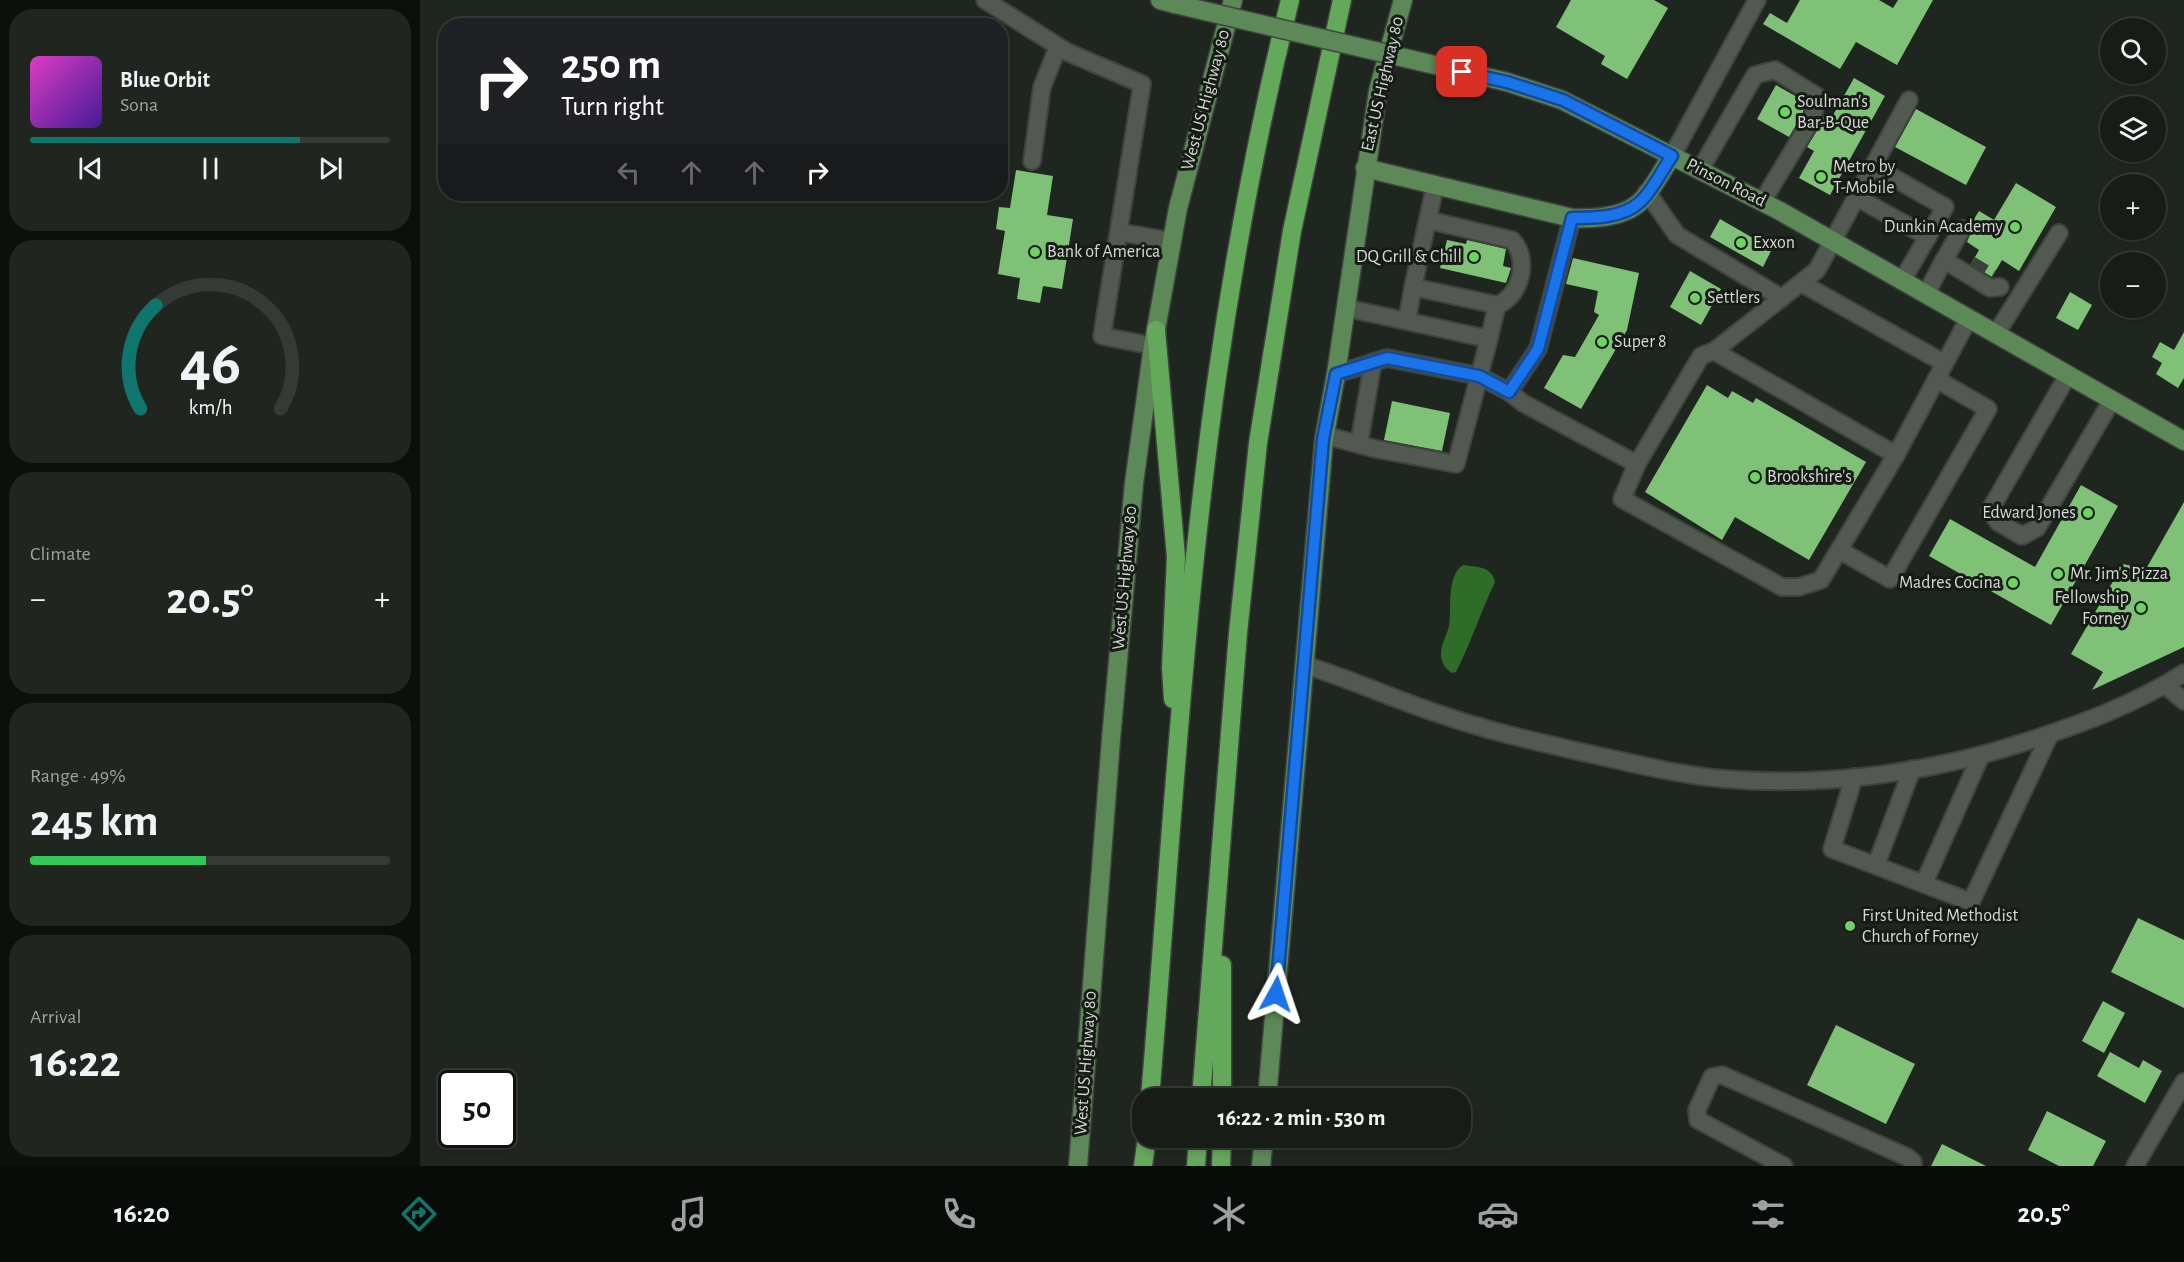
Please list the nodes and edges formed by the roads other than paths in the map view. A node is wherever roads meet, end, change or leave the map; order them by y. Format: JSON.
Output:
{"nodes":[{"id":1,"x":985,"y":0,"type":"edge"},
{"id":2,"x":1233,"y":0,"type":"edge"},
{"id":3,"x":1290,"y":0,"type":"edge"},
{"id":4,"x":1342,"y":0,"type":"edge"},
{"id":5,"x":1402,"y":0,"type":"edge"},
{"id":6,"x":1757,"y":0,"type":"edge"},
{"id":7,"x":1167,"y":2,"type":"edge"},
{"id":8,"x":1058,"y":47,"type":"junction"},
{"id":9,"x":1910,"y":100,"type":"dead end"},
{"id":10,"x":1672,"y":156,"type":"junction"},
{"id":11,"x":1032,"y":161,"type":"dead end"},
{"id":12,"x":1873,"y":166,"type":"junction"},
{"id":13,"x":1365,"y":168,"type":"junction"},
{"id":14,"x":1700,"y":170,"type":"junction"},
{"id":15,"x":1435,"y":186,"type":"junction"},
{"id":16,"x":1647,"y":192,"type":"junction"},
{"id":17,"x":1856,"y":197,"type":"junction"},
{"id":18,"x":1762,"y":202,"type":"junction"},
{"id":19,"x":1572,"y":218,"type":"junction"},
{"id":20,"x":1428,"y":220,"type":"junction"},
{"id":21,"x":1962,"y":229,"type":"dead end"},
{"id":22,"x":1119,"y":232,"type":"junction"},
{"id":23,"x":2059,"y":233,"type":"dead end"},
{"id":24,"x":1928,"y":237,"type":"junction"},
{"id":25,"x":1832,"y":240,"type":"junction"},
{"id":26,"x":1172,"y":241,"type":"junction"},
{"id":27,"x":1949,"y":263,"type":"junction"},
{"id":28,"x":1971,"y":264,"type":"tunnel mouth"},
{"id":29,"x":1902,"y":281,"type":"junction"},
{"id":30,"x":1801,"y":283,"type":"junction"},
{"id":31,"x":1413,"y":287,"type":"junction"},
{"id":32,"x":1926,"y":294,"type":"junction"},
{"id":33,"x":1782,"y":298,"type":"junction"},
{"id":34,"x":2018,"y":299,"type":"junction"},
{"id":35,"x":1497,"y":305,"type":"junction"},
{"id":36,"x":1346,"y":308,"type":"junction"},
{"id":37,"x":1969,"y":318,"type":"junction"},
{"id":38,"x":1407,"y":321,"type":"junction"},
{"id":39,"x":1996,"y":334,"type":"junction"},
{"id":40,"x":1155,"y":338,"type":"junction"},
{"id":41,"x":1489,"y":339,"type":"junction"},
{"id":42,"x":1713,"y":351,"type":"junction"},
{"id":43,"x":1373,"y":363,"type":"junction"},
{"id":44,"x":1944,"y":363,"type":"junction"},
{"id":45,"x":1336,"y":374,"type":"junction"},
{"id":46,"x":2068,"y":375,"type":"junction"},
{"id":47,"x":1479,"y":376,"type":"junction"},
{"id":48,"x":1935,"y":379,"type":"junction"},
{"id":49,"x":1509,"y":392,"type":"junction"},
{"id":50,"x":2112,"y":400,"type":"junction"},
{"id":51,"x":1324,"y":435,"type":"junction"},
{"id":52,"x":2184,"y":441,"type":"edge"},
{"id":53,"x":1359,"y":444,"type":"junction"},
{"id":54,"x":1896,"y":455,"type":"junction"},
{"id":55,"x":1637,"y":464,"type":"junction"},
{"id":56,"x":1839,"y":550,"type":"junction"},
{"id":57,"x":1305,"y":664,"type":"junction"},
{"id":58,"x":2184,"y":673,"type":"edge"},
{"id":59,"x":2165,"y":685,"type":"junction"},
{"id":60,"x":2184,"y":700,"type":"edge"},
{"id":61,"x":2050,"y":734,"type":"junction"},
{"id":62,"x":1982,"y":755,"type":"junction"},
{"id":63,"x":1176,"y":758,"type":"junction"},
{"id":64,"x":1912,"y":769,"type":"junction"},
{"id":65,"x":1854,"y":777,"type":"junction"},
{"id":66,"x":1223,"y":805,"type":"junction"},
{"id":67,"x":1876,"y":865,"type":"junction"},
{"id":68,"x":1924,"y":884,"type":"junction"},
{"id":69,"x":2184,"y":1082,"type":"edge"},
{"id":70,"x":1151,"y":1088,"type":"edge"},
{"id":71,"x":1202,"y":1088,"type":"edge"},
{"id":72,"x":1222,"y":1088,"type":"edge"},
{"id":73,"x":1268,"y":1088,"type":"edge"},
{"id":74,"x":1145,"y":1148,"type":"edge"},
{"id":75,"x":1197,"y":1148,"type":"edge"},
{"id":76,"x":1222,"y":1148,"type":"edge"},
{"id":77,"x":1263,"y":1148,"type":"edge"},
{"id":78,"x":1078,"y":1166,"type":"edge"},
{"id":79,"x":1143,"y":1166,"type":"edge"},
{"id":80,"x":1196,"y":1166,"type":"edge"},
{"id":81,"x":1221,"y":1166,"type":"edge"},
{"id":82,"x":1261,"y":1166,"type":"edge"},
{"id":83,"x":1784,"y":1166,"type":"edge"},
{"id":84,"x":1913,"y":1166,"type":"edge"},
{"id":85,"x":2135,"y":1166,"type":"edge"}],
"edges":[{"from":1,"to":8,"type":"lane"},
{"from":2,"to":26,"type":"main road","name":"West US Highway 80"},
{"from":3,"to":63,"type":"highway"},
{"from":4,"to":66,"type":"highway"},
{"from":5,"to":13,"type":"main road","name":"East US Highway 80"},
{"from":6,"to":10,"type":"lane"},
{"from":7,"to":10,"type":"main road","name":"Pinson Road","bridge":true},
{"from":8,"to":11,"type":"lane"},
{"from":8,"to":22,"type":"lane"},
{"from":9,"to":12,"type":"lane"},
{"from":10,"to":14,"type":"main road","name":"Pinson Road"},
{"from":10,"to":16,"type":"main road"},
{"from":12,"to":17,"type":"lane"},
{"from":12,"to":24,"type":"lane"},
{"from":13,"to":15,"type":"main road"},
{"from":13,"to":36,"type":"main road"},
{"from":14,"to":18,"type":"main road","name":"Pinson Road"},
{"from":14,"to":18,"type":"lane"},
{"from":15,"to":19,"type":"main road"},
{"from":15,"to":20,"type":"lane"},
{"from":16,"to":19,"type":"main road"},
{"from":16,"to":33,"type":"lane"},
{"from":17,"to":24,"type":"lane"},
{"from":17,"to":25,"type":"lane"},
{"from":18,"to":25,"type":"main road","name":"Pinson Road"},
{"from":19,"to":49,"type":"lane"},
{"from":20,"to":31,"type":"lane"},
{"from":20,"to":35,"type":"lane"},
{"from":21,"to":27,"type":"lane"},
{"from":22,"to":26,"type":"lane"},
{"from":22,"to":40,"type":"lane"},
{"from":23,"to":34,"type":"lane"},
{"from":24,"to":29,"type":"lane"},
{"from":25,"to":29,"type":"main road","name":"Pinson Road"},
{"from":25,"to":30,"type":"lane"},
{"from":26,"to":40,"type":"main road","name":"West US Highway 80"},
{"from":27,"to":28,"type":"lane"},
{"from":27,"to":32,"type":"lane"},
{"from":27,"to":34,"type":"lane"},
{"from":29,"to":32,"type":"main road","name":"Pinson Road"},
{"from":30,"to":33,"type":"lane"},
{"from":30,"to":44,"type":"lane"},
{"from":31,"to":35,"type":"lane"},
{"from":31,"to":38,"type":"lane"},
{"from":32,"to":37,"type":"main road","name":"Pinson Road"},
{"from":33,"to":42,"type":"lane"},
{"from":34,"to":39,"type":"lane"},
{"from":35,"to":41,"type":"lane"},
{"from":36,"to":38,"type":"lane"},
{"from":36,"to":45,"type":"main road"},
{"from":37,"to":39,"type":"main road","name":"Pinson Road"},
{"from":37,"to":44,"type":"lane"},
{"from":38,"to":41,"type":"lane"},
{"from":39,"to":46,"type":"main road","name":"Pinson Road"},
{"from":40,"to":63,"type":"highway"},
{"from":40,"to":78,"type":"main road","name":"West US Highway 80"},
{"from":41,"to":47,"type":"lane"},
{"from":42,"to":54,"type":"lane"},
{"from":42,"to":55,"type":"lane"},
{"from":43,"to":45,"type":"lane"},
{"from":43,"to":47,"type":"lane"},
{"from":43,"to":53,"type":"lane"},
{"from":44,"to":48,"type":"lane"},
{"from":45,"to":51,"type":"main road"},
{"from":46,"to":50,"type":"main road","name":"Pinson Road"},
{"from":46,"to":50,"type":"lane"},
{"from":47,"to":49,"type":"lane"},
{"from":47,"to":53,"type":"lane"},
{"from":48,"to":54,"type":"lane"},
{"from":48,"to":56,"type":"lane"},
{"from":49,"to":55,"type":"lane"},
{"from":50,"to":52,"type":"main road","name":"Pinson Road"},
{"from":51,"to":53,"type":"lane"},
{"from":51,"to":57,"type":"main road"},
{"from":54,"to":56,"type":"lane"},
{"from":55,"to":56,"type":"lane"},
{"from":57,"to":65,"type":"lane"},
{"from":57,"to":73,"type":"main road"},
{"from":58,"to":59,"type":"lane"},
{"from":59,"to":60,"type":"lane"},
{"from":59,"to":61,"type":"lane"},
{"from":61,"to":62,"type":"lane"},
{"from":61,"to":68,"type":"lane"},
{"from":62,"to":64,"type":"lane"},
{"from":62,"to":68,"type":"lane"},
{"from":63,"to":70,"type":"highway"},
{"from":64,"to":65,"type":"lane"},
{"from":64,"to":67,"type":"lane"},
{"from":65,"to":67,"type":"lane"},
{"from":66,"to":71,"type":"highway"},
{"from":66,"to":72,"type":"highway"},
{"from":67,"to":68,"type":"lane"},
{"from":69,"to":85,"type":"lane"},
{"from":74,"to":79,"type":"highway"},
{"from":75,"to":80,"type":"highway"},
{"from":76,"to":81,"type":"highway"},
{"from":77,"to":82,"type":"main road"},
{"from":83,"to":84,"type":"lane"}]}
